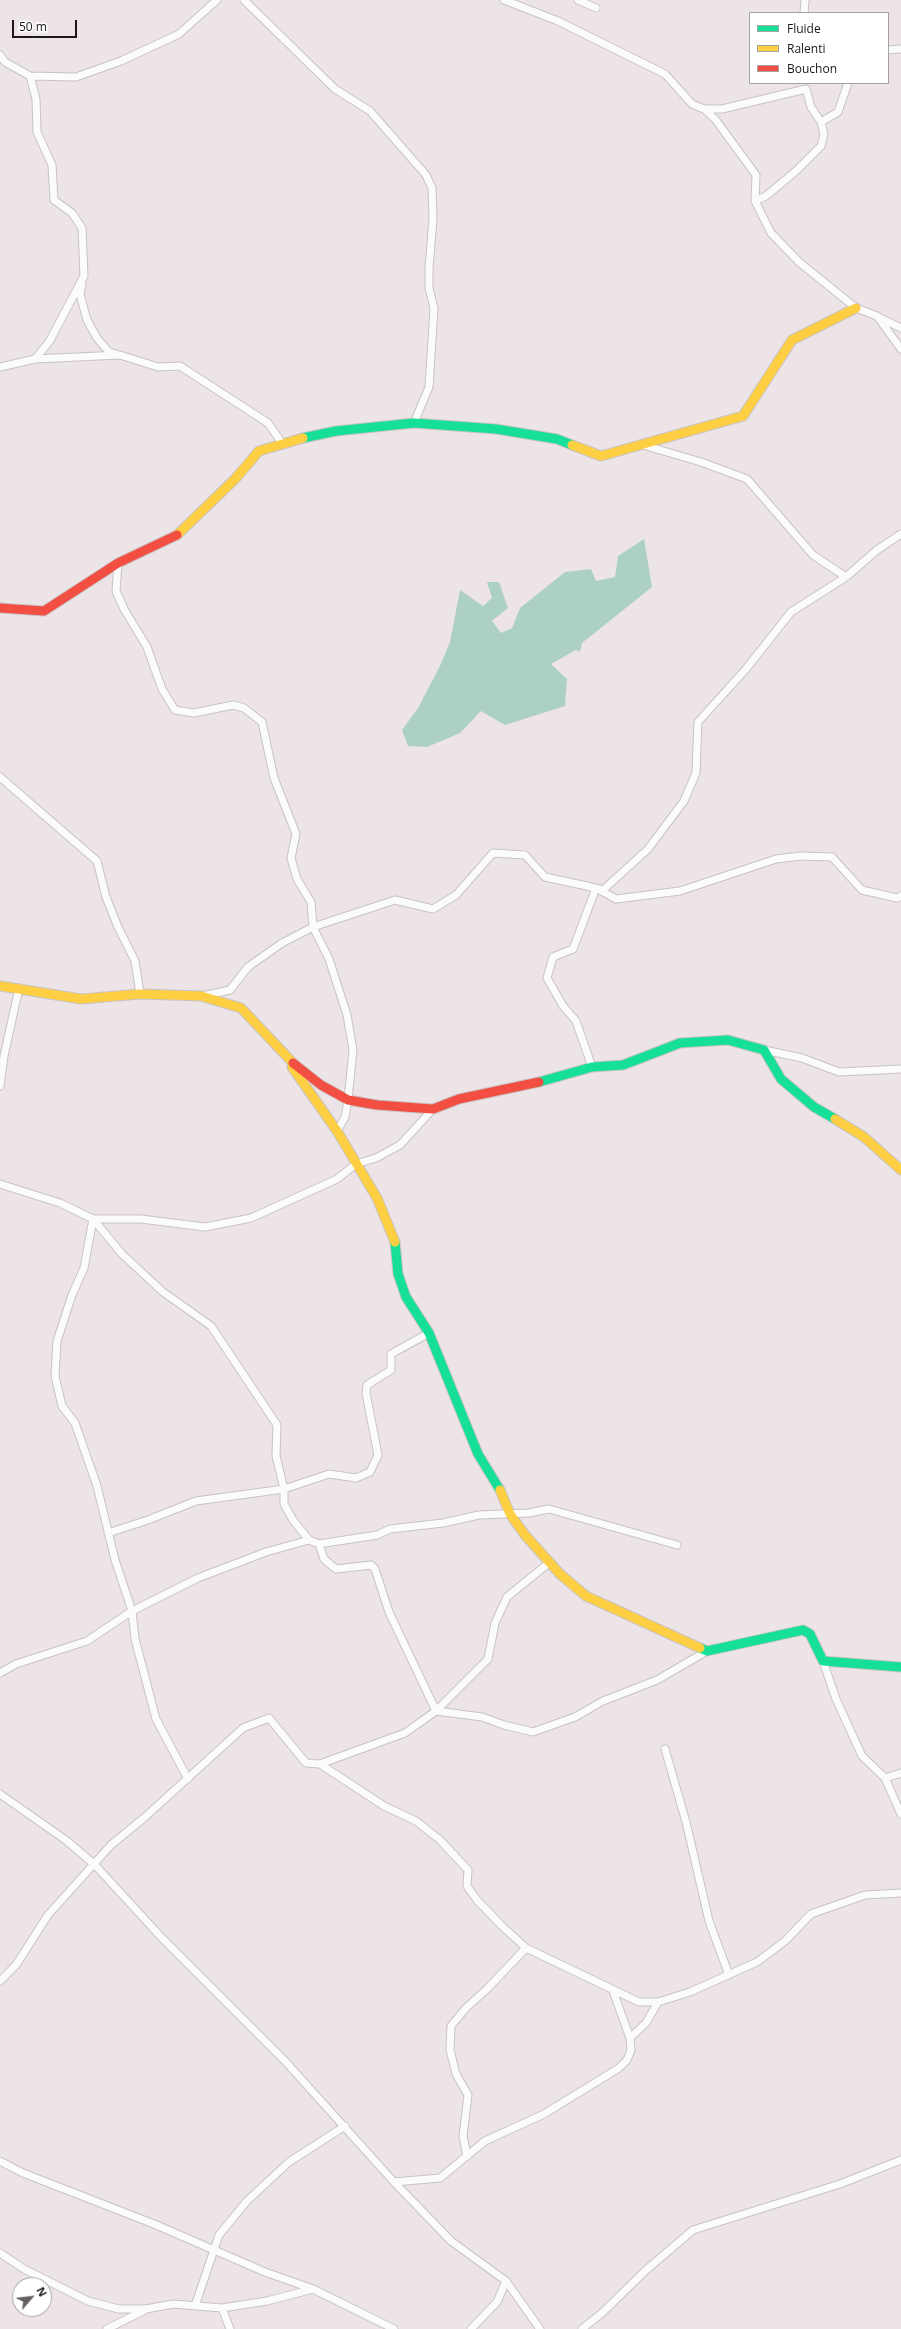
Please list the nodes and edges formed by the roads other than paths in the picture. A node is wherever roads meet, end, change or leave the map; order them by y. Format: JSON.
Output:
{"nodes":[{"id":1,"x":217,"y":0,"type":"edge"},
{"id":2,"x":244,"y":0,"type":"edge"},
{"id":3,"x":504,"y":0,"type":"edge"},
{"id":4,"x":578,"y":0,"type":"edge"},
{"id":5,"x":805,"y":0,"type":"edge"},
{"id":6,"x":596,"y":8,"type":"dead end"},
{"id":7,"x":804,"y":12,"type":"edge"},
{"id":8,"x":889,"y":50,"type":"edge"},
{"id":9,"x":901,"y":50,"type":"edge"},
{"id":10,"x":0,"y":55,"type":"edge"},
{"id":11,"x":30,"y":76,"type":"junction"},
{"id":12,"x":848,"y":84,"type":"edge"},
{"id":13,"x":806,"y":86,"type":"edge"},
{"id":14,"x":704,"y":109,"type":"junction"},
{"id":15,"x":821,"y":122,"type":"junction"},
{"id":16,"x":755,"y":201,"type":"junction"},
{"id":17,"x":84,"y":276,"type":"junction"},
{"id":18,"x":856,"y":308,"type":"junction"},
{"id":19,"x":877,"y":316,"type":"junction"},
{"id":20,"x":901,"y":328,"type":"edge"},
{"id":21,"x":901,"y":349,"type":"edge"},
{"id":22,"x":120,"y":355,"type":"junction"},
{"id":23,"x":35,"y":359,"type":"junction"},
{"id":24,"x":0,"y":367,"type":"edge"},
{"id":25,"x":414,"y":423,"type":"junction"},
{"id":26,"x":282,"y":442,"type":"junction"},
{"id":27,"x":642,"y":445,"type":"junction"},
{"id":28,"x":901,"y":534,"type":"edge"},
{"id":29,"x":118,"y":563,"type":"junction"},
{"id":30,"x":846,"y":577,"type":"junction"},
{"id":31,"x":0,"y":608,"type":"edge"},
{"id":32,"x":0,"y":777,"type":"edge"},
{"id":33,"x":596,"y":888,"type":"junction"},
{"id":34,"x":901,"y":896,"type":"edge"},
{"id":35,"x":312,"y":927,"type":"junction"},
{"id":36,"x":0,"y":986,"type":"edge"},
{"id":37,"x":19,"y":988,"type":"junction"},
{"id":38,"x":140,"y":994,"type":"junction"},
{"id":39,"x":202,"y":996,"type":"junction"},
{"id":40,"x":764,"y":1050,"type":"junction"},
{"id":41,"x":285,"y":1057,"type":"junction"},
{"id":42,"x":592,"y":1067,"type":"junction"},
{"id":43,"x":901,"y":1069,"type":"edge"},
{"id":44,"x":0,"y":1086,"type":"edge"},
{"id":45,"x":348,"y":1100,"type":"junction"},
{"id":46,"x":433,"y":1109,"type":"junction"},
{"id":47,"x":337,"y":1131,"type":"junction"},
{"id":48,"x":356,"y":1164,"type":"junction"},
{"id":49,"x":901,"y":1170,"type":"edge"},
{"id":50,"x":0,"y":1184,"type":"edge"},
{"id":51,"x":93,"y":1219,"type":"junction"},
{"id":52,"x":429,"y":1333,"type":"junction"},
{"id":53,"x":284,"y":1489,"type":"junction"},
{"id":54,"x":510,"y":1514,"type":"junction"},
{"id":55,"x":108,"y":1533,"type":"junction"},
{"id":56,"x":309,"y":1540,"type":"junction"},
{"id":57,"x":319,"y":1544,"type":"junction"},
{"id":58,"x":677,"y":1545,"type":"dead end"},
{"id":59,"x":550,"y":1562,"type":"junction"},
{"id":60,"x":132,"y":1611,"type":"junction"},
{"id":61,"x":707,"y":1651,"type":"junction"},
{"id":62,"x":823,"y":1661,"type":"junction"},
{"id":63,"x":901,"y":1667,"type":"edge"},
{"id":64,"x":0,"y":1673,"type":"edge"},
{"id":65,"x":436,"y":1711,"type":"junction"},
{"id":66,"x":665,"y":1749,"type":"dead end"},
{"id":67,"x":320,"y":1764,"type":"junction"},
{"id":68,"x":901,"y":1773,"type":"edge"},
{"id":69,"x":885,"y":1778,"type":"junction"},
{"id":70,"x":188,"y":1779,"type":"junction"},
{"id":71,"x":0,"y":1794,"type":"edge"},
{"id":72,"x":901,"y":1814,"type":"edge"},
{"id":73,"x":95,"y":1864,"type":"junction"},
{"id":74,"x":901,"y":1893,"type":"edge"},
{"id":75,"x":526,"y":1948,"type":"junction"},
{"id":76,"x":729,"y":1975,"type":"junction"},
{"id":77,"x":0,"y":1981,"type":"edge"},
{"id":78,"x":613,"y":1991,"type":"junction"},
{"id":79,"x":658,"y":2002,"type":"junction"},
{"id":80,"x":630,"y":2038,"type":"junction"},
{"id":81,"x":345,"y":2126,"type":"junction"},
{"id":82,"x":467,"y":2156,"type":"junction"},
{"id":83,"x":901,"y":2160,"type":"edge"},
{"id":84,"x":0,"y":2161,"type":"edge"},
{"id":85,"x":394,"y":2182,"type":"junction"},
{"id":86,"x":214,"y":2251,"type":"junction"},
{"id":87,"x":0,"y":2253,"type":"edge"},
{"id":88,"x":506,"y":2281,"type":"junction"},
{"id":89,"x":313,"y":2289,"type":"junction"},
{"id":90,"x":195,"y":2306,"type":"junction"},
{"id":91,"x":222,"y":2308,"type":"junction"},
{"id":92,"x":146,"y":2310,"type":"junction"},
{"id":93,"x":107,"y":2329,"type":"edge"},
{"id":94,"x":230,"y":2329,"type":"edge"},
{"id":95,"x":394,"y":2329,"type":"edge"},
{"id":96,"x":471,"y":2329,"type":"edge"},
{"id":97,"x":540,"y":2329,"type":"edge"},
{"id":98,"x":582,"y":2329,"type":"edge"}],
"edges":[{"from":1,"to":11,"type":"street"},
{"from":2,"to":25,"type":"street"},
{"from":3,"to":14,"type":"street"},
{"from":4,"to":6,"type":"street"},
{"from":5,"to":7,"type":"street"},
{"from":8,"to":9,"type":"street"},
{"from":10,"to":11,"type":"street"},
{"from":11,"to":17,"type":"street"},
{"from":12,"to":15,"type":"street"},
{"from":13,"to":14,"type":"street"},
{"from":13,"to":15,"type":"street"},
{"from":14,"to":16,"type":"street"},
{"from":15,"to":16,"type":"street"},
{"from":16,"to":18,"type":"street"},
{"from":17,"to":22,"type":"street"},
{"from":17,"to":23,"type":"street"},
{"from":18,"to":19,"type":"street"},
{"from":18,"to":27,"type":"street"},
{"from":19,"to":20,"type":"street"},
{"from":19,"to":21,"type":"street"},
{"from":22,"to":23,"type":"street"},
{"from":22,"to":26,"type":"street"},
{"from":23,"to":24,"type":"street"},
{"from":25,"to":26,"type":"street"},
{"from":25,"to":27,"type":"street"},
{"from":26,"to":29,"type":"street"},
{"from":27,"to":30,"type":"street"},
{"from":28,"to":30,"type":"street"},
{"from":29,"to":31,"type":"street"},
{"from":29,"to":35,"type":"street"},
{"from":30,"to":33,"type":"street"},
{"from":32,"to":38,"type":"street"},
{"from":33,"to":34,"type":"street"},
{"from":33,"to":35,"type":"street"},
{"from":33,"to":42,"type":"street"},
{"from":35,"to":39,"type":"street"},
{"from":35,"to":45,"type":"street"},
{"from":36,"to":37,"type":"street"},
{"from":37,"to":38,"type":"street"},
{"from":37,"to":44,"type":"street"},
{"from":38,"to":39,"type":"street"},
{"from":39,"to":41,"type":"street"},
{"from":40,"to":42,"type":"street"},
{"from":40,"to":43,"type":"street"},
{"from":40,"to":49,"type":"street"},
{"from":41,"to":45,"type":"street"},
{"from":41,"to":47,"type":"street"},
{"from":42,"to":46,"type":"street"},
{"from":45,"to":46,"type":"street"},
{"from":45,"to":47,"type":"street"},
{"from":46,"to":48,"type":"street"},
{"from":47,"to":48,"type":"street"},
{"from":48,"to":51,"type":"street"},
{"from":48,"to":52,"type":"street"},
{"from":50,"to":51,"type":"street"},
{"from":51,"to":53,"type":"street"},
{"from":51,"to":55,"type":"street"},
{"from":52,"to":53,"type":"street"},
{"from":52,"to":54,"type":"street"},
{"from":53,"to":55,"type":"street"},
{"from":53,"to":56,"type":"street"},
{"from":54,"to":57,"type":"street"},
{"from":54,"to":58,"type":"street"},
{"from":54,"to":59,"type":"street"},
{"from":55,"to":60,"type":"street"},
{"from":56,"to":57,"type":"street"},
{"from":56,"to":60,"type":"street"},
{"from":57,"to":65,"type":"street"},
{"from":59,"to":61,"type":"street"},
{"from":59,"to":65,"type":"street"},
{"from":60,"to":64,"type":"street"},
{"from":60,"to":70,"type":"street"},
{"from":61,"to":62,"type":"street"},
{"from":61,"to":65,"type":"street"},
{"from":62,"to":63,"type":"street"},
{"from":62,"to":69,"type":"street"},
{"from":65,"to":67,"type":"street"},
{"from":66,"to":76,"type":"street"},
{"from":67,"to":70,"type":"street"},
{"from":67,"to":75,"type":"street"},
{"from":68,"to":69,"type":"street"},
{"from":69,"to":72,"type":"street"},
{"from":70,"to":73,"type":"street"},
{"from":71,"to":73,"type":"street"},
{"from":73,"to":77,"type":"street"},
{"from":73,"to":81,"type":"street"},
{"from":74,"to":76,"type":"street"},
{"from":75,"to":78,"type":"street"},
{"from":75,"to":82,"type":"street"},
{"from":76,"to":79,"type":"street"},
{"from":78,"to":79,"type":"street"},
{"from":78,"to":80,"type":"street"},
{"from":79,"to":80,"type":"street"},
{"from":80,"to":82,"type":"street"},
{"from":81,"to":85,"type":"street"},
{"from":81,"to":86,"type":"street"},
{"from":82,"to":85,"type":"street"},
{"from":83,"to":98,"type":"street"},
{"from":84,"to":86,"type":"street"},
{"from":85,"to":88,"type":"street"},
{"from":86,"to":89,"type":"street"},
{"from":86,"to":90,"type":"street"},
{"from":87,"to":92,"type":"street"},
{"from":88,"to":96,"type":"street"},
{"from":88,"to":97,"type":"street"},
{"from":89,"to":91,"type":"street"},
{"from":89,"to":95,"type":"street"},
{"from":90,"to":91,"type":"street"},
{"from":90,"to":92,"type":"street"},
{"from":91,"to":94,"type":"street"},
{"from":92,"to":93,"type":"street"}]}
